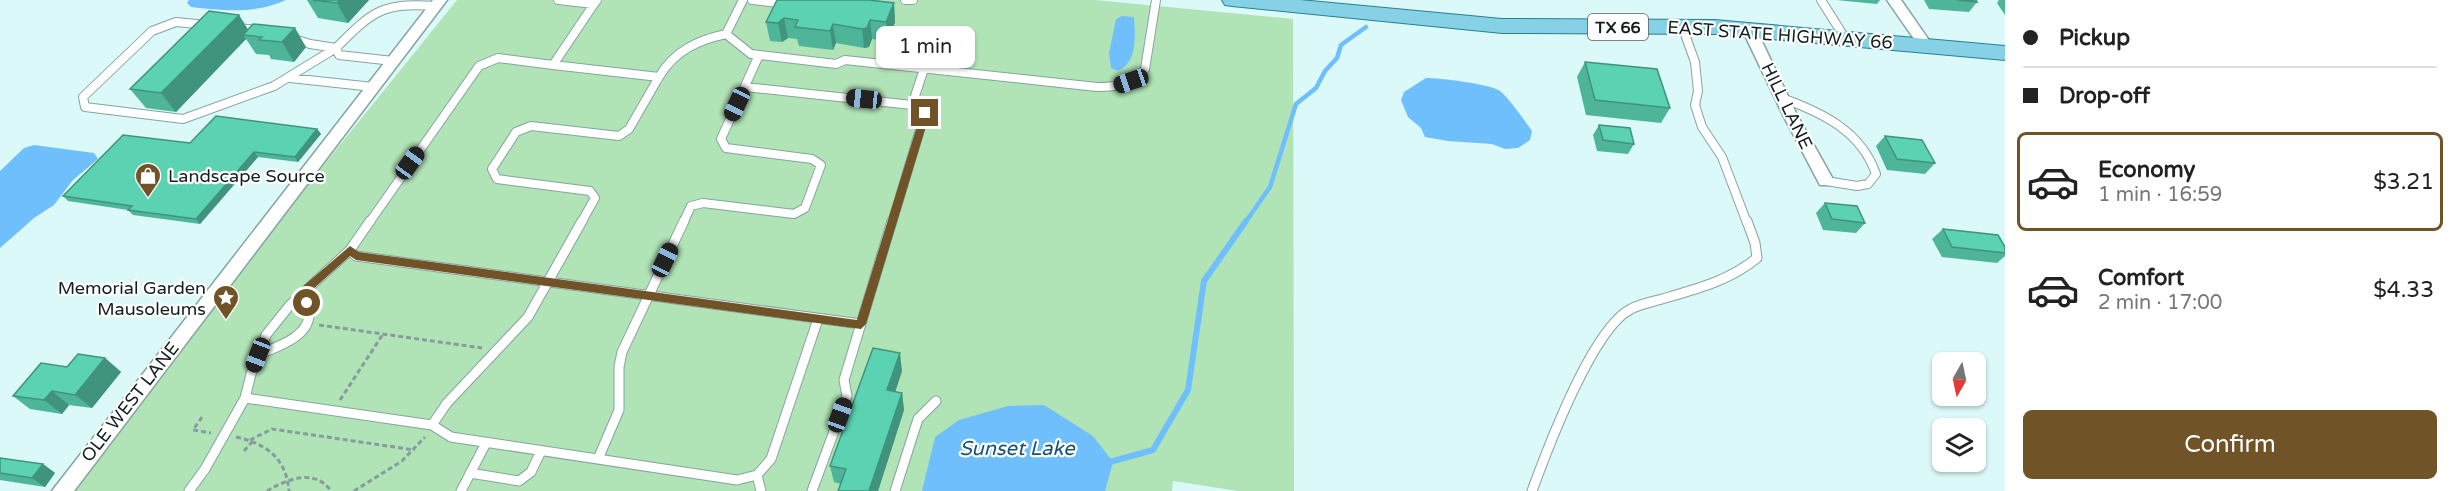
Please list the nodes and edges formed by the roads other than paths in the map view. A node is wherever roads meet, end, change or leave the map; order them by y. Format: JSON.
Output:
{"nodes":[{"id":1,"x":558,"y":0,"type":"edge"},
{"id":2,"x":743,"y":0,"type":"edge"},
{"id":3,"x":752,"y":0,"type":"edge"},
{"id":4,"x":780,"y":0,"type":"edge"},
{"id":5,"x":905,"y":0,"type":"edge"},
{"id":6,"x":913,"y":0,"type":"edge"},
{"id":7,"x":1156,"y":0,"type":"edge"},
{"id":8,"x":1232,"y":0,"type":"edge"},
{"id":9,"x":1821,"y":0,"type":"edge"},
{"id":10,"x":1894,"y":0,"type":"edge"},
{"id":11,"x":596,"y":2,"type":"edge"},
{"id":12,"x":438,"y":3,"type":"edge"},
{"id":13,"x":1682,"y":26,"type":"junction"},
{"id":14,"x":1749,"y":29,"type":"junction"},
{"id":15,"x":726,"y":34,"type":"junction"},
{"id":16,"x":1845,"y":38,"type":"junction"},
{"id":17,"x":1926,"y":46,"type":"junction"},
{"id":18,"x":336,"y":48,"type":"junction"},
{"id":19,"x":2005,"y":53,"type":"edge"},
{"id":20,"x":759,"y":56,"type":"junction"},
{"id":21,"x":393,"y":61,"type":"junction"},
{"id":22,"x":553,"y":65,"type":"junction"},
{"id":23,"x":924,"y":69,"type":"junction"},
{"id":24,"x":659,"y":77,"type":"junction"},
{"id":25,"x":290,"y":78,"type":"junction"},
{"id":26,"x":373,"y":87,"type":"junction"},
{"id":27,"x":745,"y":87,"type":"junction"},
{"id":28,"x":1782,"y":98,"type":"junction"},
{"id":29,"x":912,"y":105,"type":"junction"},
{"id":30,"x":1826,"y":181,"type":"joint"},
{"id":31,"x":350,"y":250,"type":"junction"},
{"id":32,"x":548,"y":282,"type":"junction"},
{"id":33,"x":305,"y":291,"type":"junction"},
{"id":34,"x":648,"y":296,"type":"junction"},
{"id":35,"x":818,"y":319,"type":"junction"},
{"id":36,"x":861,"y":324,"type":"junction"},
{"id":37,"x":258,"y":355,"type":"junction"},
{"id":38,"x":245,"y":398,"type":"junction"},
{"id":39,"x":936,"y":402,"type":"dead end"},
{"id":40,"x":432,"y":425,"type":"junction"},
{"id":41,"x":486,"y":443,"type":"junction"},
{"id":42,"x":541,"y":451,"type":"junction"},
{"id":43,"x":598,"y":459,"type":"junction"},
{"id":44,"x":470,"y":473,"type":"junction"},
{"id":45,"x":757,"y":475,"type":"junction"},
{"id":46,"x":62,"y":491,"type":"edge"},
{"id":47,"x":189,"y":491,"type":"edge"},
{"id":48,"x":461,"y":491,"type":"edge"},
{"id":49,"x":761,"y":491,"type":"edge"},
{"id":50,"x":812,"y":491,"type":"edge"},
{"id":51,"x":895,"y":491,"type":"edge"},
{"id":52,"x":1532,"y":491,"type":"edge"}],
"edges":[{"from":1,"to":11,"type":"lane"},
{"from":2,"to":15,"type":"lane"},
{"from":3,"to":4,"type":"lane"},
{"from":5,"to":6,"type":"lane"},
{"from":7,"to":23,"type":"lane"},
{"from":8,"to":13,"type":"main road","name":"EAST STATE HIGHWAY 66","number":"TX 66"},
{"from":9,"to":16,"type":"lane"},
{"from":10,"to":17,"type":"street"},
{"from":11,"to":22,"type":"lane"},
{"from":12,"to":18,"type":"lane"},
{"from":12,"to":21,"type":"street","name":"OLE WEST LANE"},
{"from":13,"to":14,"type":"main road","name":"EAST STATE HIGHWAY 66","number":"TX 66"},
{"from":13,"to":52,"type":"lane"},
{"from":14,"to":16,"type":"main road","name":"EAST STATE HIGHWAY 66","number":"TX 66"},
{"from":14,"to":28,"type":"street","name":"HILL LANE"},
{"from":15,"to":20,"type":"lane"},
{"from":15,"to":24,"type":"lane"},
{"from":16,"to":17,"type":"main road","name":"EAST STATE HIGHWAY 66","number":"TX 66"},
{"from":17,"to":19,"type":"main road","name":"EAST STATE HIGHWAY 66","number":"TX 66"},
{"from":18,"to":21,"type":"lane"},
{"from":18,"to":25,"type":"lane"},
{"from":18,"to":25,"type":"lane"},
{"from":20,"to":23,"type":"lane"},
{"from":20,"to":27,"type":"lane"},
{"from":21,"to":26,"type":"street","name":"OLE WEST LANE"},
{"from":22,"to":24,"type":"lane"},
{"from":22,"to":31,"type":"lane"},
{"from":23,"to":29,"type":"lane"},
{"from":24,"to":32,"type":"lane"},
{"from":25,"to":26,"type":"lane"},
{"from":26,"to":46,"type":"street","name":"OLE WEST LANE"},
{"from":27,"to":29,"type":"lane"},
{"from":27,"to":34,"type":"lane"},
{"from":28,"to":30,"type":"street","name":"HILL LANE"},
{"from":28,"to":30,"type":"lane"},
{"from":29,"to":36,"type":"lane"},
{"from":31,"to":32,"type":"lane"},
{"from":31,"to":33,"type":"lane"},
{"from":32,"to":34,"type":"lane"},
{"from":32,"to":40,"type":"lane"},
{"from":33,"to":37,"type":"lane"},
{"from":33,"to":37,"type":"lane"},
{"from":34,"to":35,"type":"lane"},
{"from":34,"to":43,"type":"lane"},
{"from":35,"to":36,"type":"lane"},
{"from":35,"to":45,"type":"lane"},
{"from":36,"to":50,"type":"lane"},
{"from":37,"to":38,"type":"lane"},
{"from":38,"to":40,"type":"lane"},
{"from":38,"to":47,"type":"lane"},
{"from":39,"to":51,"type":"lane"},
{"from":40,"to":41,"type":"lane"},
{"from":41,"to":42,"type":"lane"},
{"from":41,"to":44,"type":"lane"},
{"from":42,"to":43,"type":"lane"},
{"from":42,"to":44,"type":"lane"},
{"from":43,"to":45,"type":"lane"},
{"from":44,"to":48,"type":"lane"},
{"from":45,"to":49,"type":"lane"}]}
